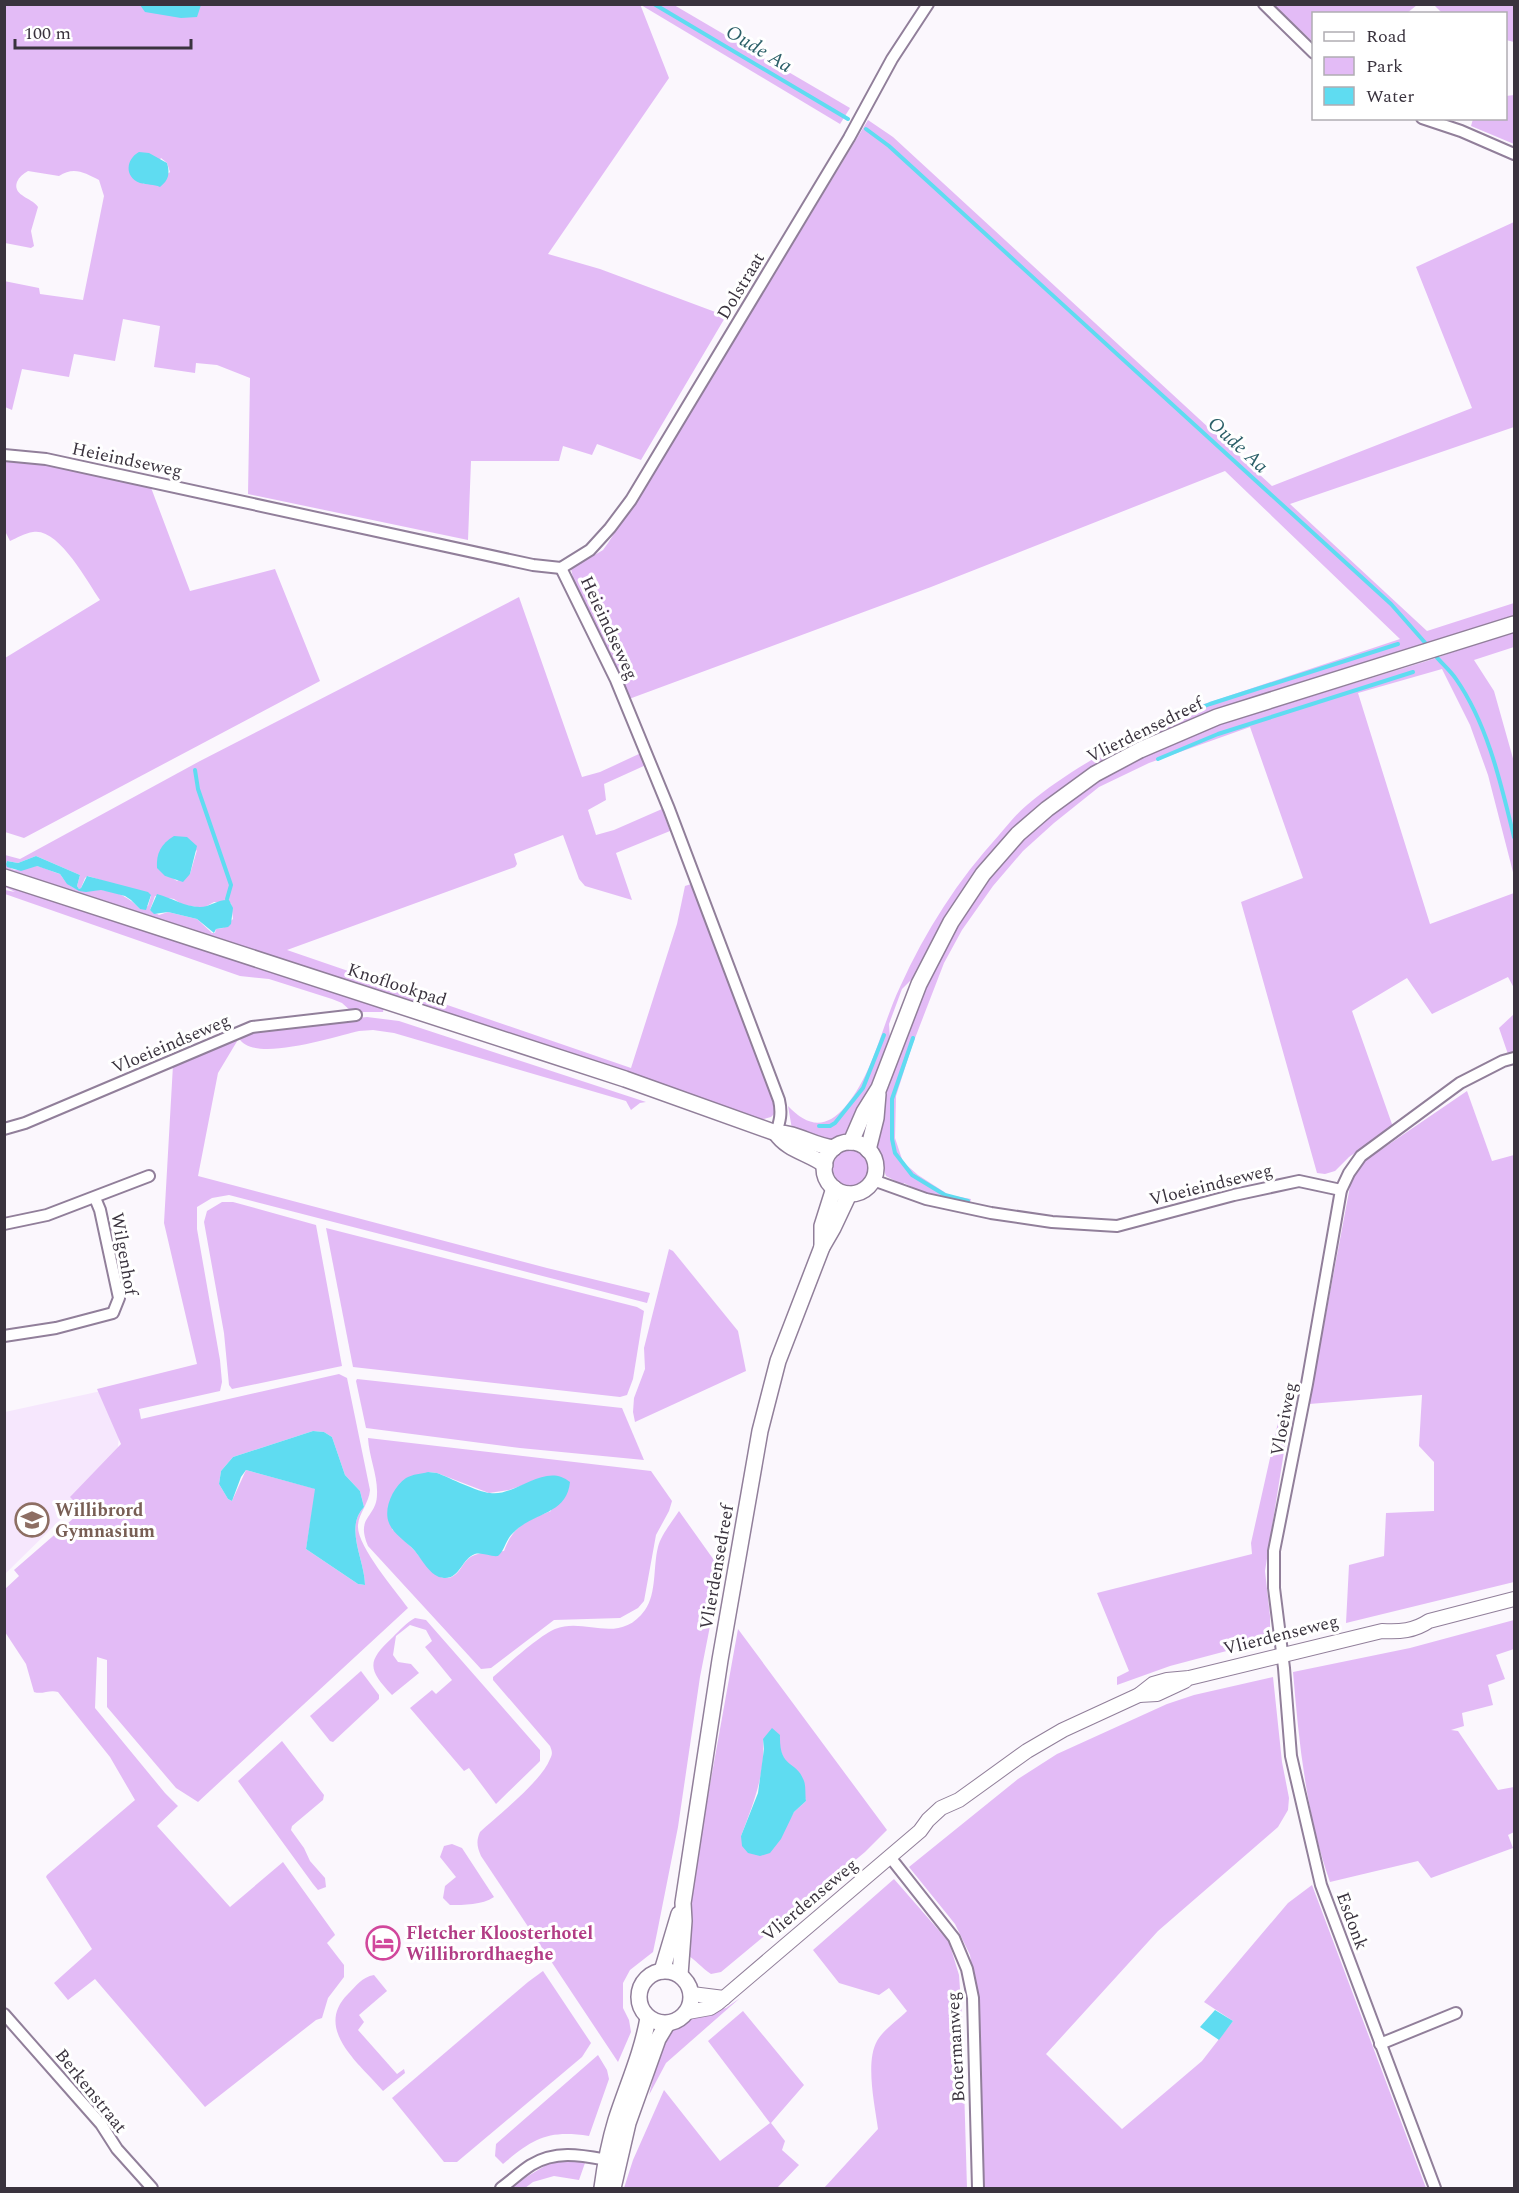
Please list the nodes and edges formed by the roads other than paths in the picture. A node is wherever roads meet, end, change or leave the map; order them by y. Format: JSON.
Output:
{"nodes":[{"id":1,"x":928,"y":4,"type":"edge"},
{"id":2,"x":1264,"y":4,"type":"edge"},
{"id":3,"x":1312,"y":51,"type":"edge"},
{"id":4,"x":1428,"y":120,"type":"edge"},
{"id":5,"x":1515,"y":154,"type":"edge"},
{"id":6,"x":4,"y":455,"type":"edge"},
{"id":7,"x":561,"y":568,"type":"junction"},
{"id":8,"x":1515,"y":624,"type":"edge"},
{"id":9,"x":4,"y":877,"type":"edge"},
{"id":10,"x":356,"y":1015,"type":"dead end"},
{"id":11,"x":1515,"y":1058,"type":"edge"},
{"id":12,"x":879,"y":1088,"type":"junction"},
{"id":13,"x":4,"y":1129,"type":"edge"},
{"id":14,"x":776,"y":1133,"type":"junction"},
{"id":15,"x":851,"y":1142,"type":"junction"},
{"id":16,"x":834,"y":1148,"type":"junction"},
{"id":17,"x":868,"y":1150,"type":"junction"},
{"id":18,"x":825,"y":1165,"type":"junction"},
{"id":19,"x":149,"y":1176,"type":"dead end"},
{"id":20,"x":873,"y":1180,"type":"junction"},
{"id":21,"x":834,"y":1188,"type":"junction"},
{"id":22,"x":1341,"y":1190,"type":"junction"},
{"id":23,"x":849,"y":1194,"type":"junction"},
{"id":24,"x":94,"y":1198,"type":"junction"},
{"id":25,"x":4,"y":1224,"type":"edge"},
{"id":26,"x":822,"y":1247,"type":"junction"},
{"id":27,"x":4,"y":1336,"type":"edge"},
{"id":28,"x":1515,"y":1599,"type":"edge"},
{"id":29,"x":1282,"y":1655,"type":"junction"},
{"id":30,"x":890,"y":1857,"type":"junction"},
{"id":31,"x":683,"y":1903,"type":"junction"},
{"id":32,"x":662,"y":1971,"type":"junction"},
{"id":33,"x":680,"y":1975,"type":"junction"},
{"id":34,"x":692,"y":1994,"type":"junction"},
{"id":35,"x":724,"y":1998,"type":"junction"},
{"id":36,"x":688,"y":2012,"type":"junction"},
{"id":37,"x":1456,"y":2013,"type":"dead end"},
{"id":38,"x":4,"y":2014,"type":"edge"},
{"id":39,"x":648,"y":2018,"type":"junction"},
{"id":40,"x":667,"y":2024,"type":"junction"},
{"id":41,"x":1380,"y":2044,"type":"junction"},
{"id":42,"x":612,"y":2161,"type":"junction"},
{"id":43,"x":152,"y":2188,"type":"edge"},
{"id":44,"x":501,"y":2188,"type":"edge"},
{"id":45,"x":602,"y":2188,"type":"edge"},
{"id":46,"x":613,"y":2188,"type":"edge"},
{"id":47,"x":978,"y":2188,"type":"edge"},
{"id":48,"x":1435,"y":2188,"type":"edge"}],
"edges":[{"from":1,"to":7,"type":"street","name":"Dolstraat"},
{"from":2,"to":3,"type":"street"},
{"from":4,"to":5,"type":"street"},
{"from":6,"to":7,"type":"street","name":"Heieindseweg"},
{"from":7,"to":14,"type":"street","name":"Heieindseweg"},
{"from":8,"to":12,"type":"main road","name":"Vlierdensedreef"},
{"from":9,"to":14,"type":"main road","name":"Knoflookpad"},
{"from":10,"to":13,"type":"street","name":"Vloeieindseweg"},
{"from":11,"to":22,"type":"street"},
{"from":12,"to":15,"type":"main road","name":"Vlierdensedreef"},
{"from":12,"to":17,"type":"main road","name":"Vlierdensedreef"},
{"from":14,"to":16,"type":"main road","name":"Knoflookpad"},
{"from":14,"to":18,"type":"main road","name":"Knoflookpad"},
{"from":15,"to":16,"type":"main road"},
{"from":15,"to":17,"type":"main road"},
{"from":16,"to":18,"type":"main road"},
{"from":17,"to":20,"type":"main road"},
{"from":18,"to":21,"type":"main road"},
{"from":19,"to":24,"type":"street","name":"Wilgenhof"},
{"from":20,"to":22,"type":"street","name":"Vloeieindseweg"},
{"from":20,"to":23,"type":"main road"},
{"from":21,"to":23,"type":"main road"},
{"from":21,"to":26,"type":"main road","name":"Vlierdensedreef"},
{"from":22,"to":29,"type":"street","name":"Vloeiweg"},
{"from":23,"to":26,"type":"main road","name":"Vlierdensedreef"},
{"from":24,"to":25,"type":"street","name":"Wilgenhof"},
{"from":24,"to":27,"type":"street","name":"Wilgenhof"},
{"from":26,"to":31,"type":"main road","name":"Vlierdensedreef"},
{"from":28,"to":29,"type":"street","name":"Vlierdenseweg"},
{"from":29,"to":30,"type":"street","name":"Vlierdenseweg"},
{"from":29,"to":41,"type":"street","name":"Esdonk"},
{"from":30,"to":35,"type":"street","name":"Vlierdenseweg"},
{"from":30,"to":47,"type":"street","name":"Botermanweg"},
{"from":31,"to":32,"type":"main road","name":"Vlierdensedreef"},
{"from":31,"to":33,"type":"main road","name":"Vlierdensedreef"},
{"from":32,"to":33,"type":"main road"},
{"from":32,"to":39,"type":"main road"},
{"from":33,"to":34,"type":"main road"},
{"from":34,"to":35,"type":"street"},
{"from":34,"to":36,"type":"main road"},
{"from":35,"to":36,"type":"street","name":"Vlierdenseweg"},
{"from":36,"to":40,"type":"main road"},
{"from":37,"to":41,"type":"street"},
{"from":38,"to":43,"type":"street","name":"Berkenstraat"},
{"from":39,"to":40,"type":"main road"},
{"from":39,"to":42,"type":"main road"},
{"from":40,"to":42,"type":"main road"},
{"from":41,"to":48,"type":"street","name":"Esdonk"},
{"from":42,"to":44,"type":"street"},
{"from":42,"to":45,"type":"main road"},
{"from":42,"to":46,"type":"main road"}]}
